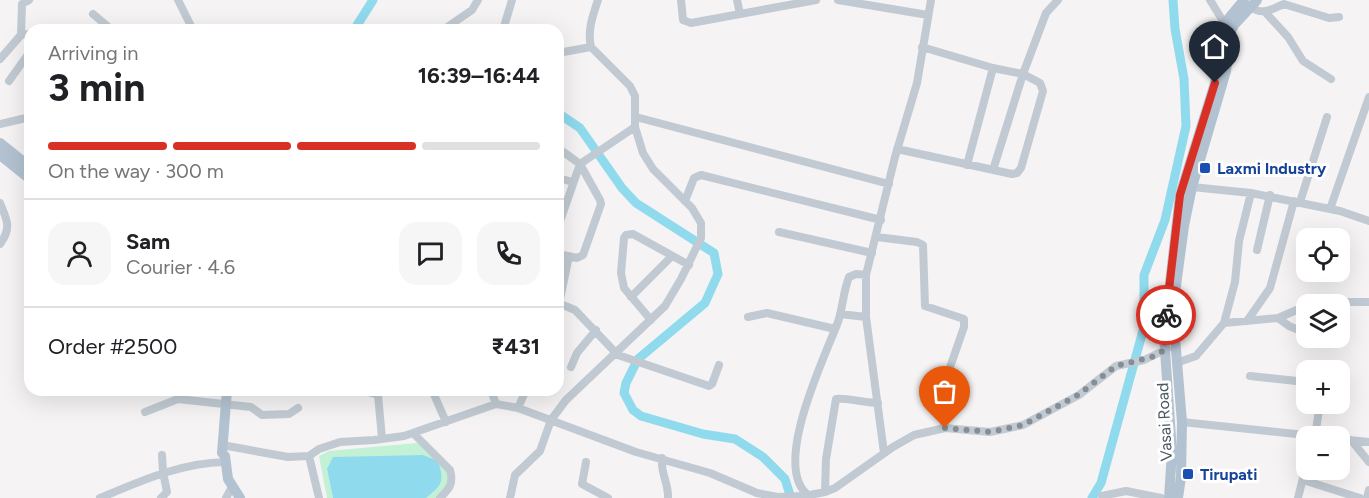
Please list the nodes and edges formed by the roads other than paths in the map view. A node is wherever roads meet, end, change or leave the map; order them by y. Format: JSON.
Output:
{"nodes":[{"id":1,"x":29,"y":0,"type":"edge"},
{"id":2,"x":178,"y":0,"type":"edge"},
{"id":3,"x":478,"y":0,"type":"edge"},
{"id":4,"x":512,"y":0,"type":"edge"},
{"id":5,"x":597,"y":0,"type":"edge"},
{"id":6,"x":681,"y":0,"type":"edge"},
{"id":7,"x":737,"y":0,"type":"edge"},
{"id":8,"x":816,"y":0,"type":"edge"},
{"id":9,"x":838,"y":0,"type":"edge"},
{"id":10,"x":931,"y":0,"type":"edge"},
{"id":11,"x":1058,"y":0,"type":"edge"},
{"id":12,"x":1210,"y":0,"type":"edge"},
{"id":13,"x":1250,"y":2,"type":"edge"},
{"id":14,"x":887,"y":4,"type":"edge"},
{"id":15,"x":1266,"y":13,"type":"junction"},
{"id":16,"x":93,"y":14,"type":"dead end"},
{"id":17,"x":740,"y":14,"type":"junction"},
{"id":18,"x":928,"y":15,"type":"junction"},
{"id":19,"x":1339,"y":17,"type":"dead end"},
{"id":20,"x":25,"y":24,"type":"edge"},
{"id":21,"x":105,"y":24,"type":"edge"},
{"id":22,"x":190,"y":24,"type":"edge"},
{"id":23,"x":452,"y":24,"type":"edge"},
{"id":24,"x":504,"y":24,"type":"edge"},
{"id":25,"x":1227,"y":28,"type":"junction"},
{"id":26,"x":24,"y":36,"type":"edge"},
{"id":27,"x":591,"y":47,"type":"junction"},
{"id":28,"x":922,"y":47,"type":"junction"},
{"id":29,"x":564,"y":51,"type":"edge"},
{"id":30,"x":0,"y":59,"type":"edge"},
{"id":31,"x":24,"y":60,"type":"edge"},
{"id":32,"x":993,"y":68,"type":"junction"},
{"id":33,"x":1023,"y":74,"type":"junction"},
{"id":34,"x":1330,"y":79,"type":"dead end"},
{"id":35,"x":9,"y":81,"type":"dead end"},
{"id":36,"x":1369,"y":97,"type":"edge"},
{"id":37,"x":636,"y":117,"type":"junction"},
{"id":38,"x":1327,"y":117,"type":"dead end"},
{"id":39,"x":24,"y":118,"type":"edge"},
{"id":40,"x":0,"y":124,"type":"edge"},
{"id":41,"x":635,"y":127,"type":"junction"},
{"id":42,"x":0,"y":143,"type":"edge"},
{"id":43,"x":897,"y":149,"type":"junction"},
{"id":44,"x":564,"y":152,"type":"edge"},
{"id":45,"x":1,"y":160,"type":"edge"},
{"id":46,"x":24,"y":161,"type":"edge"},
{"id":47,"x":580,"y":164,"type":"junction"},
{"id":48,"x":967,"y":165,"type":"junction"},
{"id":49,"x":993,"y":170,"type":"junction"},
{"id":50,"x":24,"y":175,"type":"edge"},
{"id":51,"x":564,"y":180,"type":"edge"},
{"id":52,"x":573,"y":182,"type":"junction"},
{"id":53,"x":889,"y":184,"type":"junction"},
{"id":54,"x":1192,"y":187,"type":"junction"},
{"id":55,"x":1251,"y":193,"type":"junction"},
{"id":56,"x":1270,"y":195,"type":"junction"},
{"id":57,"x":564,"y":200,"type":"edge"},
{"id":58,"x":685,"y":201,"type":"junction"},
{"id":59,"x":1297,"y":202,"type":"junction"},
{"id":60,"x":0,"y":203,"type":"edge"},
{"id":61,"x":1330,"y":210,"type":"junction"},
{"id":62,"x":881,"y":220,"type":"junction"},
{"id":63,"x":1369,"y":221,"type":"edge"},
{"id":64,"x":779,"y":232,"type":"dead end"},
{"id":65,"x":877,"y":237,"type":"junction"},
{"id":66,"x":0,"y":244,"type":"edge"},
{"id":67,"x":1257,"y":250,"type":"dead end"},
{"id":68,"x":872,"y":253,"type":"junction"},
{"id":69,"x":564,"y":255,"type":"edge"},
{"id":70,"x":569,"y":256,"type":"junction"},
{"id":71,"x":671,"y":257,"type":"junction"},
{"id":72,"x":689,"y":266,"type":"junction"},
{"id":73,"x":867,"y":275,"type":"junction"},
{"id":74,"x":564,"y":280,"type":"edge"},
{"id":75,"x":631,"y":297,"type":"junction"},
{"id":76,"x":1350,"y":302,"type":"edge"},
{"id":77,"x":1369,"y":302,"type":"edge"},
{"id":78,"x":564,"y":306,"type":"edge"},
{"id":79,"x":1296,"y":310,"type":"edge"},
{"id":80,"x":840,"y":314,"type":"junction"},
{"id":81,"x":748,"y":317,"type":"dead end"},
{"id":82,"x":866,"y":317,"type":"junction"},
{"id":83,"x":1278,"y":318,"type":"junction"},
{"id":84,"x":651,"y":320,"type":"junction"},
{"id":85,"x":1247,"y":321,"type":"junction"},
{"id":86,"x":1224,"y":323,"type":"junction"},
{"id":87,"x":835,"y":329,"type":"junction"},
{"id":88,"x":1296,"y":329,"type":"edge"},
{"id":89,"x":596,"y":330,"type":"junction"},
{"id":90,"x":1170,"y":348,"type":"junction"},
{"id":91,"x":616,"y":353,"type":"junction"},
{"id":92,"x":1176,"y":363,"type":"junction"},
{"id":93,"x":719,"y":365,"type":"dead end"},
{"id":94,"x":571,"y":368,"type":"dead end"},
{"id":95,"x":1250,"y":376,"type":"dead end"},
{"id":96,"x":1296,"y":381,"type":"edge"},
{"id":97,"x":1070,"y":391,"type":"dead end"},
{"id":98,"x":228,"y":396,"type":"edge"},
{"id":99,"x":231,"y":396,"type":"edge"},
{"id":100,"x":379,"y":396,"type":"edge"},
{"id":101,"x":435,"y":396,"type":"edge"},
{"id":102,"x":494,"y":396,"type":"edge"},
{"id":103,"x":523,"y":396,"type":"edge"},
{"id":104,"x":1067,"y":402,"type":"junction"},
{"id":105,"x":878,"y":403,"type":"junction"},
{"id":106,"x":496,"y":404,"type":"junction"},
{"id":107,"x":229,"y":405,"type":"junction"},
{"id":108,"x":298,"y":408,"type":"dead end"},
{"id":109,"x":518,"y":408,"type":"junction"},
{"id":110,"x":146,"y":412,"type":"dead end"},
{"id":111,"x":551,"y":420,"type":"junction"},
{"id":112,"x":446,"y":422,"type":"junction"},
{"id":113,"x":1182,"y":422,"type":"junction"},
{"id":114,"x":945,"y":428,"type":"junction"},
{"id":115,"x":413,"y":433,"type":"junction"},
{"id":116,"x":1296,"y":434,"type":"edge"},
{"id":117,"x":381,"y":438,"type":"junction"},
{"id":118,"x":1351,"y":440,"type":"joint"},
{"id":119,"x":1369,"y":442,"type":"edge"},
{"id":120,"x":225,"y":452,"type":"junction"},
{"id":121,"x":884,"y":453,"type":"junction"},
{"id":122,"x":162,"y":455,"type":"dead end"},
{"id":123,"x":309,"y":456,"type":"junction"},
{"id":124,"x":662,"y":458,"type":"junction"},
{"id":125,"x":586,"y":462,"type":"dead end"},
{"id":126,"x":1369,"y":462,"type":"edge"},
{"id":127,"x":163,"y":472,"type":"junction"},
{"id":128,"x":1303,"y":480,"type":"joint"},
{"id":129,"x":232,"y":487,"type":"junction"},
{"id":130,"x":1369,"y":490,"type":"edge"},
{"id":131,"x":825,"y":492,"type":"junction"},
{"id":132,"x":806,"y":496,"type":"junction"},
{"id":133,"x":1102,"y":496,"type":"dead end"},
{"id":134,"x":777,"y":497,"type":"edge"},
{"id":135,"x":100,"y":498,"type":"edge"},
{"id":136,"x":161,"y":498,"type":"edge"},
{"id":137,"x":226,"y":498,"type":"edge"},
{"id":138,"x":240,"y":498,"type":"edge"},
{"id":139,"x":319,"y":498,"type":"edge"},
{"id":140,"x":440,"y":498,"type":"edge"},
{"id":141,"x":510,"y":498,"type":"edge"},
{"id":142,"x":608,"y":498,"type":"edge"},
{"id":143,"x":668,"y":498,"type":"edge"},
{"id":144,"x":1161,"y":498,"type":"edge"},
{"id":145,"x":1168,"y":498,"type":"edge"},
{"id":146,"x":1178,"y":498,"type":"edge"},
{"id":147,"x":1298,"y":498,"type":"edge"},
{"id":148,"x":1360,"y":498,"type":"edge"},
{"id":149,"x":1367,"y":498,"type":"edge"}],
"edges":[{"from":1,"to":20,"type":"street"},
{"from":2,"to":22,"type":"street"},
{"from":3,"to":23,"type":"street"},
{"from":4,"to":24,"type":"street"},
{"from":5,"to":27,"type":"street"},
{"from":6,"to":17,"type":"street"},
{"from":7,"to":17,"type":"street"},
{"from":8,"to":17,"type":"street"},
{"from":9,"to":14,"type":"street"},
{"from":10,"to":18,"type":"street"},
{"from":11,"to":33,"type":"street"},
{"from":12,"to":25,"type":"street"},
{"from":13,"to":15,"type":"street"},
{"from":13,"to":25,"type":"main road"},
{"from":14,"to":18,"type":"street"},
{"from":15,"to":19,"type":"street"},
{"from":15,"to":34,"type":"street"},
{"from":16,"to":21,"type":"street"},
{"from":18,"to":28,"type":"street"},
{"from":25,"to":54,"type":"main road","name":"Vasai Road"},
{"from":25,"to":90,"type":"main road","name":"Vasai Road"},
{"from":26,"to":30,"type":"street"},
{"from":27,"to":29,"type":"street"},
{"from":27,"to":37,"type":"street"},
{"from":28,"to":32,"type":"street"},
{"from":28,"to":43,"type":"street"},
{"from":31,"to":35,"type":"street"},
{"from":32,"to":33,"type":"street"},
{"from":32,"to":48,"type":"street"},
{"from":33,"to":49,"type":"street"},
{"from":33,"to":49,"type":"street"},
{"from":36,"to":61,"type":"street"},
{"from":37,"to":41,"type":"street"},
{"from":37,"to":53,"type":"street"},
{"from":38,"to":59,"type":"street"},
{"from":39,"to":40,"type":"street"},
{"from":41,"to":47,"type":"street"},
{"from":41,"to":58,"type":"street"},
{"from":42,"to":46,"type":"main road"},
{"from":43,"to":48,"type":"street"},
{"from":43,"to":53,"type":"street"},
{"from":44,"to":47,"type":"street"},
{"from":45,"to":50,"type":"main road"},
{"from":47,"to":52,"type":"street"},
{"from":47,"to":70,"type":"street"},
{"from":48,"to":49,"type":"street"},
{"from":51,"to":52,"type":"street"},
{"from":52,"to":57,"type":"street"},
{"from":53,"to":62,"type":"street"},
{"from":54,"to":55,"type":"street"},
{"from":54,"to":90,"type":"main road","name":"Vasai Road"},
{"from":55,"to":56,"type":"street"},
{"from":55,"to":86,"type":"street"},
{"from":56,"to":59,"type":"street"},
{"from":56,"to":67,"type":"street"},
{"from":58,"to":62,"type":"street"},
{"from":58,"to":72,"type":"street"},
{"from":59,"to":61,"type":"street"},
{"from":59,"to":85,"type":"street"},
{"from":60,"to":66,"type":"street"},
{"from":61,"to":63,"type":"street"},
{"from":62,"to":65,"type":"street"},
{"from":64,"to":68,"type":"street"},
{"from":65,"to":68,"type":"street"},
{"from":65,"to":114,"type":"street"},
{"from":68,"to":73,"type":"street"},
{"from":69,"to":70,"type":"street"},
{"from":70,"to":74,"type":"street"},
{"from":71,"to":72,"type":"street"},
{"from":71,"to":75,"type":"street"},
{"from":71,"to":75,"type":"street"},
{"from":72,"to":84,"type":"street"},
{"from":73,"to":80,"type":"street"},
{"from":73,"to":82,"type":"street"},
{"from":75,"to":84,"type":"street"},
{"from":76,"to":77,"type":"street"},
{"from":78,"to":89,"type":"street"},
{"from":79,"to":83,"type":"street"},
{"from":80,"to":82,"type":"street"},
{"from":80,"to":87,"type":"street"},
{"from":81,"to":87,"type":"street"},
{"from":82,"to":105,"type":"street"},
{"from":83,"to":85,"type":"street"},
{"from":83,"to":88,"type":"street"},
{"from":84,"to":91,"type":"street"},
{"from":85,"to":86,"type":"street"},
{"from":86,"to":92,"type":"street"},
{"from":87,"to":132,"type":"street"},
{"from":89,"to":91,"type":"street"},
{"from":89,"to":94,"type":"street"},
{"from":90,"to":92,"type":"main road","name":"Vasai Road"},
{"from":90,"to":104,"type":"street"},
{"from":90,"to":145,"type":"main road","name":"Vasai Road"},
{"from":91,"to":93,"type":"street"},
{"from":91,"to":111,"type":"street"},
{"from":92,"to":113,"type":"main road","name":"Vasai Road"},
{"from":95,"to":96,"type":"street"},
{"from":97,"to":104,"type":"street"},
{"from":98,"to":107,"type":"main road"},
{"from":99,"to":107,"type":"main road"},
{"from":100,"to":117,"type":"street"},
{"from":101,"to":112,"type":"street"},
{"from":102,"to":106,"type":"street"},
{"from":103,"to":109,"type":"street"},
{"from":104,"to":114,"type":"street"},
{"from":105,"to":121,"type":"street"},
{"from":105,"to":131,"type":"street"},
{"from":106,"to":109,"type":"street"},
{"from":106,"to":112,"type":"street"},
{"from":107,"to":108,"type":"street"},
{"from":107,"to":110,"type":"street"},
{"from":107,"to":120,"type":"main road"},
{"from":109,"to":111,"type":"street"},
{"from":111,"to":124,"type":"street"},
{"from":111,"to":141,"type":"street"},
{"from":112,"to":115,"type":"street"},
{"from":113,"to":116,"type":"street"},
{"from":113,"to":146,"type":"main road","name":"Vasai Road"},
{"from":114,"to":121,"type":"street"},
{"from":115,"to":117,"type":"street"},
{"from":115,"to":140,"type":"street"},
{"from":117,"to":123,"type":"street"},
{"from":118,"to":119,"type":"street"},
{"from":118,"to":126,"type":"street"},
{"from":120,"to":123,"type":"street"},
{"from":120,"to":127,"type":"street"},
{"from":120,"to":129,"type":"main road"},
{"from":121,"to":131,"type":"street"},
{"from":122,"to":127,"type":"street"},
{"from":123,"to":139,"type":"street"},
{"from":124,"to":134,"type":"street"},
{"from":124,"to":143,"type":"street"},
{"from":125,"to":142,"type":"street"},
{"from":127,"to":135,"type":"street"},
{"from":127,"to":136,"type":"street"},
{"from":128,"to":147,"type":"street"},
{"from":128,"to":148,"type":"street"},
{"from":129,"to":137,"type":"street"},
{"from":129,"to":138,"type":"main road"},
{"from":130,"to":149,"type":"street"},
{"from":131,"to":132,"type":"street"},
{"from":132,"to":134,"type":"street"},
{"from":133,"to":144,"type":"street"}]}
